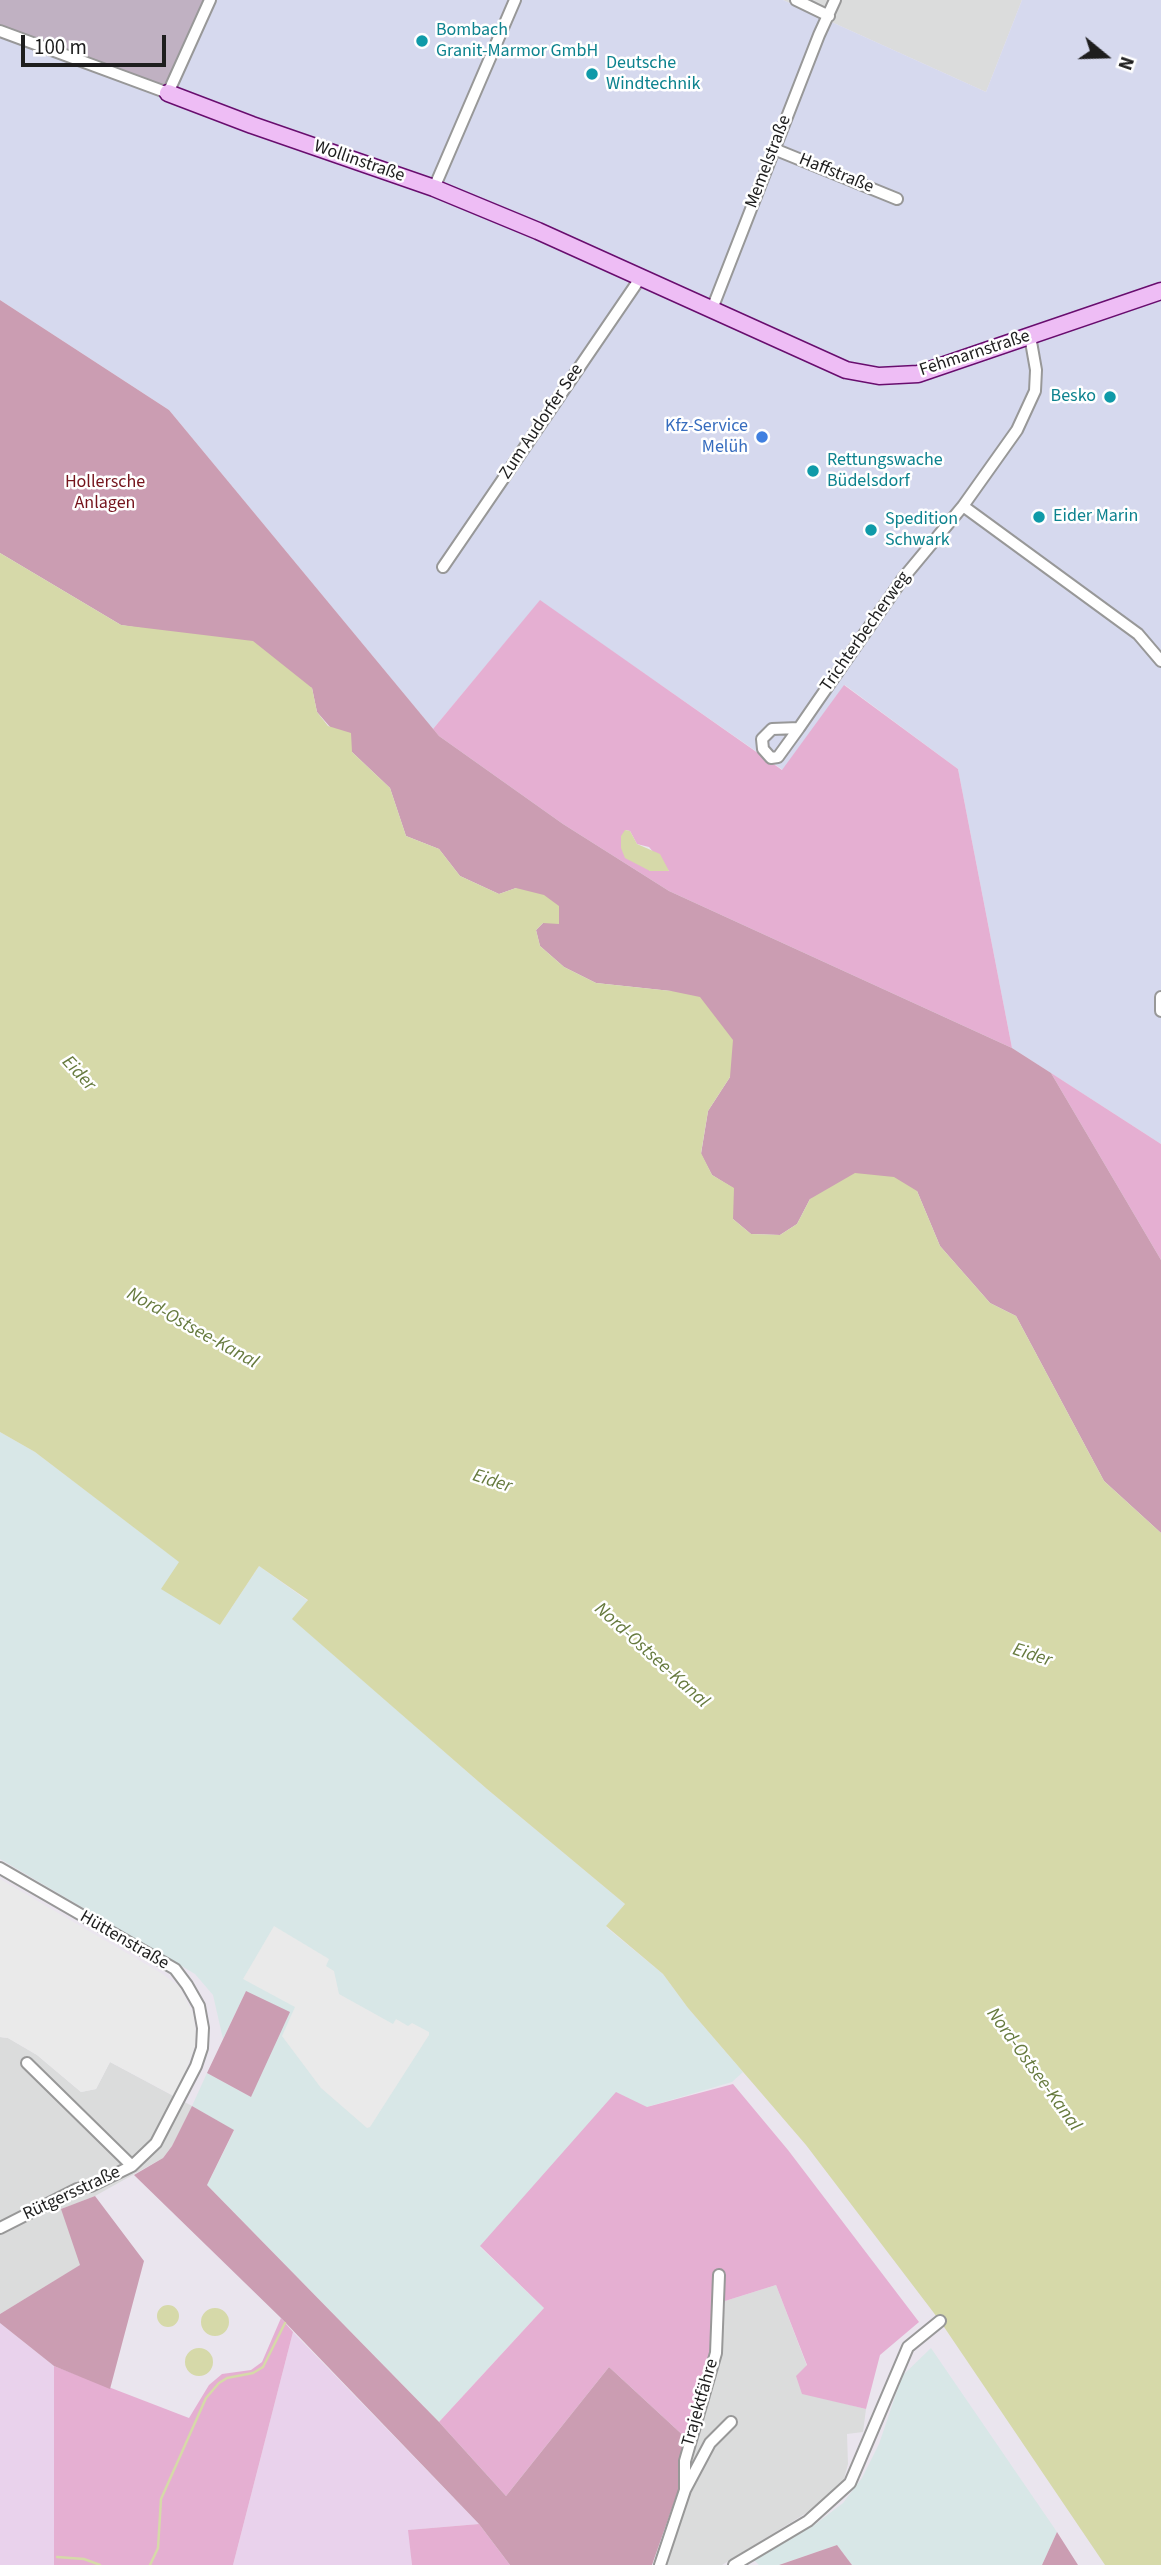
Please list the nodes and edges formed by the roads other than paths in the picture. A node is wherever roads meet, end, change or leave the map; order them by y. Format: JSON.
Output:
{"nodes":[{"id":1,"x":211,"y":0,"type":"edge"},
{"id":2,"x":515,"y":0,"type":"edge"},
{"id":3,"x":796,"y":0,"type":"edge"},
{"id":4,"x":835,"y":0,"type":"edge"},
{"id":5,"x":829,"y":16,"type":"junction"},
{"id":6,"x":0,"y":31,"type":"edge"},
{"id":7,"x":168,"y":93,"type":"junction"},
{"id":8,"x":774,"y":149,"type":"junction"},
{"id":9,"x":434,"y":188,"type":"junction"},
{"id":10,"x":897,"y":199,"type":"dead end"},
{"id":11,"x":641,"y":277,"type":"junction"},
{"id":12,"x":1161,"y":291,"type":"edge"},
{"id":13,"x":712,"y":309,"type":"junction"},
{"id":14,"x":1030,"y":336,"type":"junction"},
{"id":15,"x":962,"y":506,"type":"junction"},
{"id":16,"x":443,"y":567,"type":"dead end"},
{"id":17,"x":1161,"y":661,"type":"edge"},
{"id":18,"x":799,"y":728,"type":"dead end"},
{"id":19,"x":1161,"y":997,"type":"edge"},
{"id":20,"x":1161,"y":1011,"type":"edge"},
{"id":21,"x":0,"y":1868,"type":"edge"},
{"id":22,"x":202,"y":2048,"type":"joint"},
{"id":23,"x":27,"y":2063,"type":"dead end"},
{"id":24,"x":132,"y":2166,"type":"junction"},
{"id":25,"x":0,"y":2228,"type":"edge"},
{"id":26,"x":719,"y":2275,"type":"dead end"},
{"id":27,"x":940,"y":2321,"type":"dead end"},
{"id":28,"x":731,"y":2422,"type":"dead end"},
{"id":29,"x":685,"y":2490,"type":"junction"},
{"id":30,"x":660,"y":2565,"type":"edge"},
{"id":31,"x":734,"y":2565,"type":"edge"}],
"edges":[{"from":1,"to":7,"type":"street"},
{"from":2,"to":9,"type":"street"},
{"from":3,"to":5,"type":"street"},
{"from":4,"to":5,"type":"street","name":"Memelstraße"},
{"from":5,"to":8,"type":"street","name":"Memelstraße"},
{"from":6,"to":7,"type":"street","name":"Wollinstraße"},
{"from":7,"to":9,"type":"street","name":"Wollinstraße"},
{"from":8,"to":10,"type":"street","name":"Haffstraße"},
{"from":8,"to":13,"type":"street","name":"Memelstraße"},
{"from":9,"to":11,"type":"street","name":"Wollinstraße"},
{"from":11,"to":13,"type":"street","name":"Wollinstraße"},
{"from":11,"to":16,"type":"street","name":"Zum Audorfer See"},
{"from":12,"to":14,"type":"street","name":"Fehmarnstraße"},
{"from":13,"to":14,"type":"street","name":"Fehmarnstraße"},
{"from":14,"to":15,"type":"street","name":"Trichterbecherweg"},
{"from":15,"to":17,"type":"street"},
{"from":15,"to":18,"type":"street","name":"Trichterbecherweg"},
{"from":19,"to":20,"type":"street"},
{"from":21,"to":22,"type":"street","name":"Hüttenstraße"},
{"from":22,"to":24,"type":"street","name":"Rütgersstraße"},
{"from":23,"to":24,"type":"street"},
{"from":24,"to":25,"type":"street","name":"Rütgersstraße"},
{"from":26,"to":29,"type":"street","name":"Trajektfähre"},
{"from":27,"to":31,"type":"street"},
{"from":28,"to":29,"type":"street","name":"Trajektfähre"},
{"from":29,"to":30,"type":"street","name":"Trajektfähre"}]}
